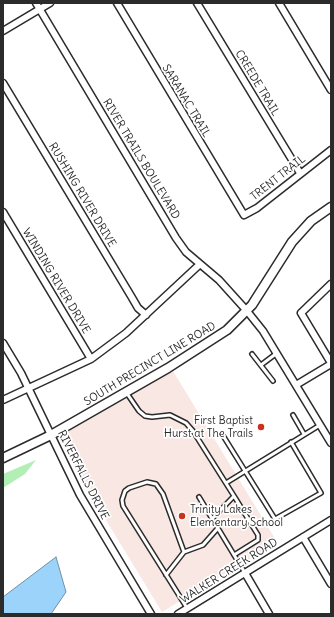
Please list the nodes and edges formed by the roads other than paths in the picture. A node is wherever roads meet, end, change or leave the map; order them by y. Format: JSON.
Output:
{"nodes":[{"id":1,"x":36,"y":3,"type":"edge"},
{"id":2,"x":50,"y":3,"type":"edge"},
{"id":3,"x":116,"y":3,"type":"edge"},
{"id":4,"x":197,"y":3,"type":"edge"},
{"id":5,"x":279,"y":3,"type":"edge"},
{"id":6,"x":40,"y":9,"type":"junction"},
{"id":7,"x":3,"y":31,"type":"edge"},
{"id":8,"x":3,"y":83,"type":"edge"},
{"id":9,"x":331,"y":90,"type":"edge"},
{"id":10,"x":331,"y":150,"type":"edge"},
{"id":11,"x":300,"y":173,"type":"junction"},
{"id":12,"x":331,"y":207,"type":"edge"},
{"id":13,"x":240,"y":208,"type":"joint"},
{"id":14,"x":3,"y":212,"type":"edge"},
{"id":15,"x":199,"y":265,"type":"junction"},
{"id":16,"x":331,"y":285,"type":"edge"},
{"id":17,"x":247,"y":311,"type":"junction"},
{"id":18,"x":146,"y":315,"type":"junction"},
{"id":19,"x":3,"y":343,"type":"edge"},
{"id":20,"x":277,"y":353,"type":"junction"},
{"id":21,"x":252,"y":354,"type":"dead end"},
{"id":22,"x":91,"y":359,"type":"junction"},
{"id":23,"x":331,"y":364,"type":"edge"},
{"id":24,"x":260,"y":365,"type":"junction"},
{"id":25,"x":273,"y":381,"type":"dead end"},
{"id":26,"x":296,"y":385,"type":"junction"},
{"id":27,"x":29,"y":389,"type":"junction"},
{"id":28,"x":126,"y":392,"type":"junction"},
{"id":29,"x":3,"y":400,"type":"edge"},
{"id":30,"x":293,"y":415,"type":"dead end"},
{"id":31,"x":320,"y":425,"type":"junction"},
{"id":32,"x":222,"y":434,"type":"dead end"},
{"id":33,"x":304,"y":434,"type":"junction"},
{"id":34,"x":50,"y":435,"type":"junction"},
{"id":35,"x":291,"y":442,"type":"junction"},
{"id":36,"x":331,"y":443,"type":"edge"},
{"id":37,"x":3,"y":458,"type":"edge"},
{"id":38,"x":244,"y":471,"type":"junction"},
{"id":39,"x":226,"y":482,"type":"junction"},
{"id":40,"x":234,"y":496,"type":"junction"},
{"id":41,"x":199,"y":497,"type":"dead end"},
{"id":42,"x":212,"y":519,"type":"junction"},
{"id":43,"x":331,"y":520,"type":"edge"},
{"id":44,"x":218,"y":528,"type":"junction"},
{"id":45,"x":302,"y":538,"type":"junction"},
{"id":46,"x":184,"y":552,"type":"junction"},
{"id":47,"x":234,"y":555,"type":"junction"},
{"id":48,"x":245,"y":573,"type":"junction"},
{"id":49,"x":166,"y":574,"type":"junction"},
{"id":50,"x":331,"y":584,"type":"edge"},
{"id":51,"x":189,"y":611,"type":"edge"},
{"id":52,"x":151,"y":614,"type":"edge"},
{"id":53,"x":178,"y":614,"type":"edge"},
{"id":54,"x":269,"y":614,"type":"edge"}],
"edges":[{"from":1,"to":6,"type":"street","name":"RIVER TRAILS BOULEVARD"},
{"from":2,"to":6,"type":"street"},
{"from":3,"to":13,"type":"street","name":"SARANAC TRAIL"},
{"from":4,"to":11,"type":"street","name":"CREEDE TRAIL"},
{"from":5,"to":9,"type":"street"},
{"from":6,"to":7,"type":"street"},
{"from":6,"to":15,"type":"street","name":"RIVER TRAILS BOULEVARD"},
{"from":8,"to":18,"type":"street","name":"RUSHING RIVER DRIVE"},
{"from":10,"to":11,"type":"street","name":"TRENT TRAIL"},
{"from":11,"to":13,"type":"street","name":"TRENT TRAIL"},
{"from":12,"to":17,"type":"main road","name":"SOUTH PRECINCT LINE ROAD"},
{"from":14,"to":22,"type":"street","name":"WINDING RIVER DRIVE"},
{"from":15,"to":17,"type":"street","name":"RIVER TRAILS BOULEVARD"},
{"from":15,"to":18,"type":"street"},
{"from":16,"to":23,"type":"street"},
{"from":17,"to":20,"type":"street","name":"RIVER TRAILS BOULEVARD"},
{"from":17,"to":28,"type":"main road","name":"SOUTH PRECINCT LINE ROAD"},
{"from":18,"to":22,"type":"street"},
{"from":19,"to":27,"type":"street","name":"RIVERFALLS DRIVE"},
{"from":20,"to":24,"type":"lane"},
{"from":20,"to":26,"type":"street","name":"RIVER TRAILS BOULEVARD"},
{"from":21,"to":24,"type":"lane"},
{"from":22,"to":27,"type":"street"},
{"from":23,"to":26,"type":"street"},
{"from":24,"to":25,"type":"lane"},
{"from":26,"to":31,"type":"street","name":"RIVER TRAILS BOULEVARD"},
{"from":27,"to":29,"type":"street"},
{"from":27,"to":34,"type":"street","name":"RIVERFALLS DRIVE"},
{"from":28,"to":34,"type":"main road","name":"SOUTH PRECINCT LINE ROAD"},
{"from":28,"to":39,"type":"lane"},
{"from":30,"to":33,"type":"lane"},
{"from":31,"to":33,"type":"lane"},
{"from":31,"to":36,"type":"street","name":"RIVER TRAILS BOULEVARD"},
{"from":32,"to":38,"type":"lane"},
{"from":33,"to":35,"type":"lane"},
{"from":34,"to":37,"type":"main road","name":"SOUTH PRECINCT LINE ROAD"},
{"from":34,"to":52,"type":"street","name":"RIVERFALLS DRIVE"},
{"from":35,"to":38,"type":"lane"},
{"from":35,"to":38,"type":"lane"},
{"from":38,"to":39,"type":"lane"},
{"from":39,"to":40,"type":"lane"},
{"from":40,"to":42,"type":"lane"},
{"from":40,"to":47,"type":"lane"},
{"from":41,"to":42,"type":"lane"},
{"from":42,"to":44,"type":"lane"},
{"from":43,"to":45,"type":"street","name":"WALKER CREEK ROAD"},
{"from":44,"to":46,"type":"lane"},
{"from":44,"to":47,"type":"lane"},
{"from":45,"to":48,"type":"street","name":"WALKER CREEK ROAD"},
{"from":45,"to":50,"type":"street"},
{"from":46,"to":49,"type":"lane"},
{"from":46,"to":49,"type":"lane"},
{"from":47,"to":48,"type":"lane"},
{"from":48,"to":51,"type":"street","name":"WALKER CREEK ROAD"},
{"from":48,"to":54,"type":"street"},
{"from":49,"to":51,"type":"lane"},
{"from":51,"to":53,"type":"street","name":"WALKER CREEK ROAD"}]}
